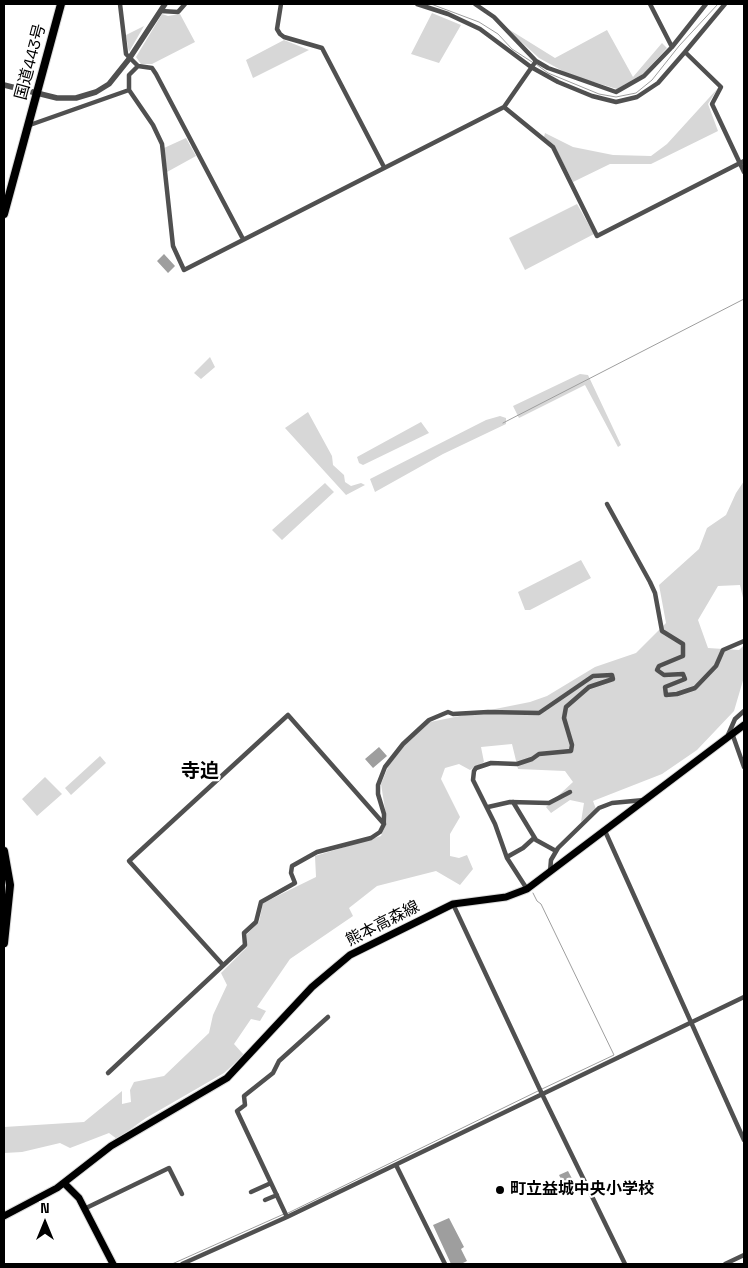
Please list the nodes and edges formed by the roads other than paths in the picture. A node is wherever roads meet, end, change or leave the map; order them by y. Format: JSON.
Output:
{"nodes":[{"id":1,"x":61,"y":4,"type":"edge"},
{"id":2,"x":120,"y":4,"type":"edge"},
{"id":3,"x":165,"y":4,"type":"edge"},
{"id":4,"x":185,"y":4,"type":"edge"},
{"id":5,"x":281,"y":4,"type":"edge"},
{"id":6,"x":417,"y":4,"type":"edge"},
{"id":7,"x":475,"y":4,"type":"edge"},
{"id":8,"x":650,"y":4,"type":"edge"},
{"id":9,"x":706,"y":4,"type":"edge"},
{"id":10,"x":725,"y":4,"type":"edge"},
{"id":11,"x":161,"y":10,"type":"junction"},
{"id":12,"x":672,"y":47,"type":"junction"},
{"id":13,"x":685,"y":52,"type":"junction"},
{"id":14,"x":129,"y":59,"type":"junction"},
{"id":15,"x":536,"y":61,"type":"junction"},
{"id":16,"x":138,"y":66,"type":"junction"},
{"id":17,"x":531,"y":67,"type":"junction"},
{"id":18,"x":4,"y":85,"type":"edge"},
{"id":19,"x":129,"y":90,"type":"junction"},
{"id":20,"x":36,"y":94,"type":"junction"},
{"id":21,"x":504,"y":107,"type":"junction"},
{"id":22,"x":27,"y":126,"type":"junction"},
{"id":23,"x":742,"y":162,"type":"edge"},
{"id":24,"x":384,"y":168,"type":"junction"},
{"id":25,"x":744,"y":172,"type":"edge"},
{"id":26,"x":4,"y":214,"type":"edge"},
{"id":27,"x":242,"y":239,"type":"junction"},
{"id":28,"x":607,"y":504,"type":"dead end"},
{"id":29,"x":744,"y":641,"type":"edge"},
{"id":30,"x":744,"y":711,"type":"edge"},
{"id":31,"x":744,"y":725,"type":"edge"},
{"id":32,"x":729,"y":734,"type":"junction"},
{"id":33,"x":744,"y":766,"type":"edge"},
{"id":34,"x":570,"y":792,"type":"dead end"},
{"id":35,"x":645,"y":800,"type":"junction"},
{"id":36,"x":513,"y":802,"type":"junction"},
{"id":37,"x":488,"y":807,"type":"junction"},
{"id":38,"x":384,"y":824,"type":"junction"},
{"id":39,"x":605,"y":831,"type":"junction"},
{"id":40,"x":534,"y":838,"type":"junction"},
{"id":41,"x":4,"y":851,"type":"edge"},
{"id":42,"x":556,"y":851,"type":"junction"},
{"id":43,"x":507,"y":857,"type":"junction"},
{"id":44,"x":550,"y":872,"type":"junction"},
{"id":45,"x":527,"y":889,"type":"junction"},
{"id":46,"x":453,"y":904,"type":"junction"},
{"id":47,"x":4,"y":943,"type":"edge"},
{"id":48,"x":223,"y":965,"type":"junction"},
{"id":49,"x":744,"y":997,"type":"edge"},
{"id":50,"x":328,"y":1017,"type":"dead end"},
{"id":51,"x":691,"y":1022,"type":"junction"},
{"id":52,"x":108,"y":1073,"type":"dead end"},
{"id":53,"x":542,"y":1094,"type":"junction"},
{"id":54,"x":744,"y":1140,"type":"edge"},
{"id":55,"x":396,"y":1165,"type":"junction"},
{"id":56,"x":64,"y":1183,"type":"junction"},
{"id":57,"x":271,"y":1183,"type":"junction"},
{"id":58,"x":251,"y":1192,"type":"dead end"},
{"id":59,"x":182,"y":1194,"type":"dead end"},
{"id":60,"x":276,"y":1195,"type":"junction"},
{"id":61,"x":265,"y":1200,"type":"dead end"},
{"id":62,"x":84,"y":1209,"type":"junction"},
{"id":63,"x":4,"y":1216,"type":"edge"},
{"id":64,"x":287,"y":1217,"type":"junction"},
{"id":65,"x":744,"y":1255,"type":"edge"},
{"id":66,"x":113,"y":1264,"type":"edge"},
{"id":67,"x":182,"y":1264,"type":"edge"},
{"id":68,"x":444,"y":1264,"type":"edge"},
{"id":69,"x":625,"y":1264,"type":"edge"},
{"id":70,"x":726,"y":1264,"type":"edge"}],
"edges":[{"from":1,"to":20,"type":"highway","name":"国道443号"},
{"from":2,"to":14,"type":"street"},
{"from":3,"to":11,"type":"street"},
{"from":4,"to":11,"type":"street"},
{"from":5,"to":24,"type":"street"},
{"from":6,"to":17,"type":"street"},
{"from":7,"to":15,"type":"street"},
{"from":8,"to":12,"type":"street"},
{"from":9,"to":12,"type":"street"},
{"from":10,"to":13,"type":"street"},
{"from":11,"to":14,"type":"street"},
{"from":12,"to":15,"type":"street"},
{"from":13,"to":17,"type":"street"},
{"from":13,"to":23,"type":"street"},
{"from":14,"to":16,"type":"street"},
{"from":14,"to":20,"type":"street"},
{"from":15,"to":17,"type":"street"},
{"from":16,"to":19,"type":"street"},
{"from":16,"to":27,"type":"street"},
{"from":17,"to":21,"type":"street"},
{"from":18,"to":20,"type":"street"},
{"from":19,"to":22,"type":"street"},
{"from":19,"to":27,"type":"street"},
{"from":20,"to":22,"type":"highway","name":"国道443号"},
{"from":21,"to":23,"type":"street"},
{"from":21,"to":24,"type":"street"},
{"from":22,"to":26,"type":"highway","name":"国道443号"},
{"from":23,"to":25,"type":"street"},
{"from":24,"to":27,"type":"street"},
{"from":28,"to":29,"type":"street"},
{"from":30,"to":32,"type":"street"},
{"from":31,"to":32,"type":"main road","name":"熊本高森線"},
{"from":32,"to":33,"type":"street"},
{"from":32,"to":35,"type":"main road","name":"熊本高森線"},
{"from":34,"to":36,"type":"street"},
{"from":35,"to":39,"type":"main road","name":"熊本高森線"},
{"from":35,"to":42,"type":"street"},
{"from":36,"to":37,"type":"street"},
{"from":36,"to":40,"type":"street"},
{"from":37,"to":38,"type":"street"},
{"from":37,"to":43,"type":"street"},
{"from":38,"to":48,"type":"street"},
{"from":38,"to":48,"type":"street"},
{"from":39,"to":44,"type":"main road","name":"熊本高森線"},
{"from":39,"to":51,"type":"street"},
{"from":40,"to":42,"type":"street"},
{"from":40,"to":43,"type":"street"},
{"from":41,"to":47,"type":"highway"},
{"from":42,"to":44,"type":"street"},
{"from":43,"to":45,"type":"street"},
{"from":44,"to":45,"type":"main road","name":"熊本高森線"},
{"from":45,"to":46,"type":"main road","name":"熊本高森線"},
{"from":46,"to":53,"type":"street"},
{"from":46,"to":56,"type":"main road","name":"熊本高森線"},
{"from":48,"to":52,"type":"street"},
{"from":49,"to":51,"type":"street"},
{"from":50,"to":57,"type":"street"},
{"from":51,"to":53,"type":"street"},
{"from":51,"to":54,"type":"street"},
{"from":53,"to":55,"type":"street"},
{"from":53,"to":69,"type":"street"},
{"from":55,"to":64,"type":"street"},
{"from":55,"to":68,"type":"street"},
{"from":56,"to":62,"type":"main road"},
{"from":56,"to":63,"type":"main road","name":"熊本高森線"},
{"from":57,"to":58,"type":"street"},
{"from":57,"to":60,"type":"street"},
{"from":59,"to":62,"type":"street"},
{"from":60,"to":61,"type":"street"},
{"from":60,"to":64,"type":"street"},
{"from":62,"to":66,"type":"main road"},
{"from":64,"to":67,"type":"street"},
{"from":65,"to":70,"type":"street"}]}
